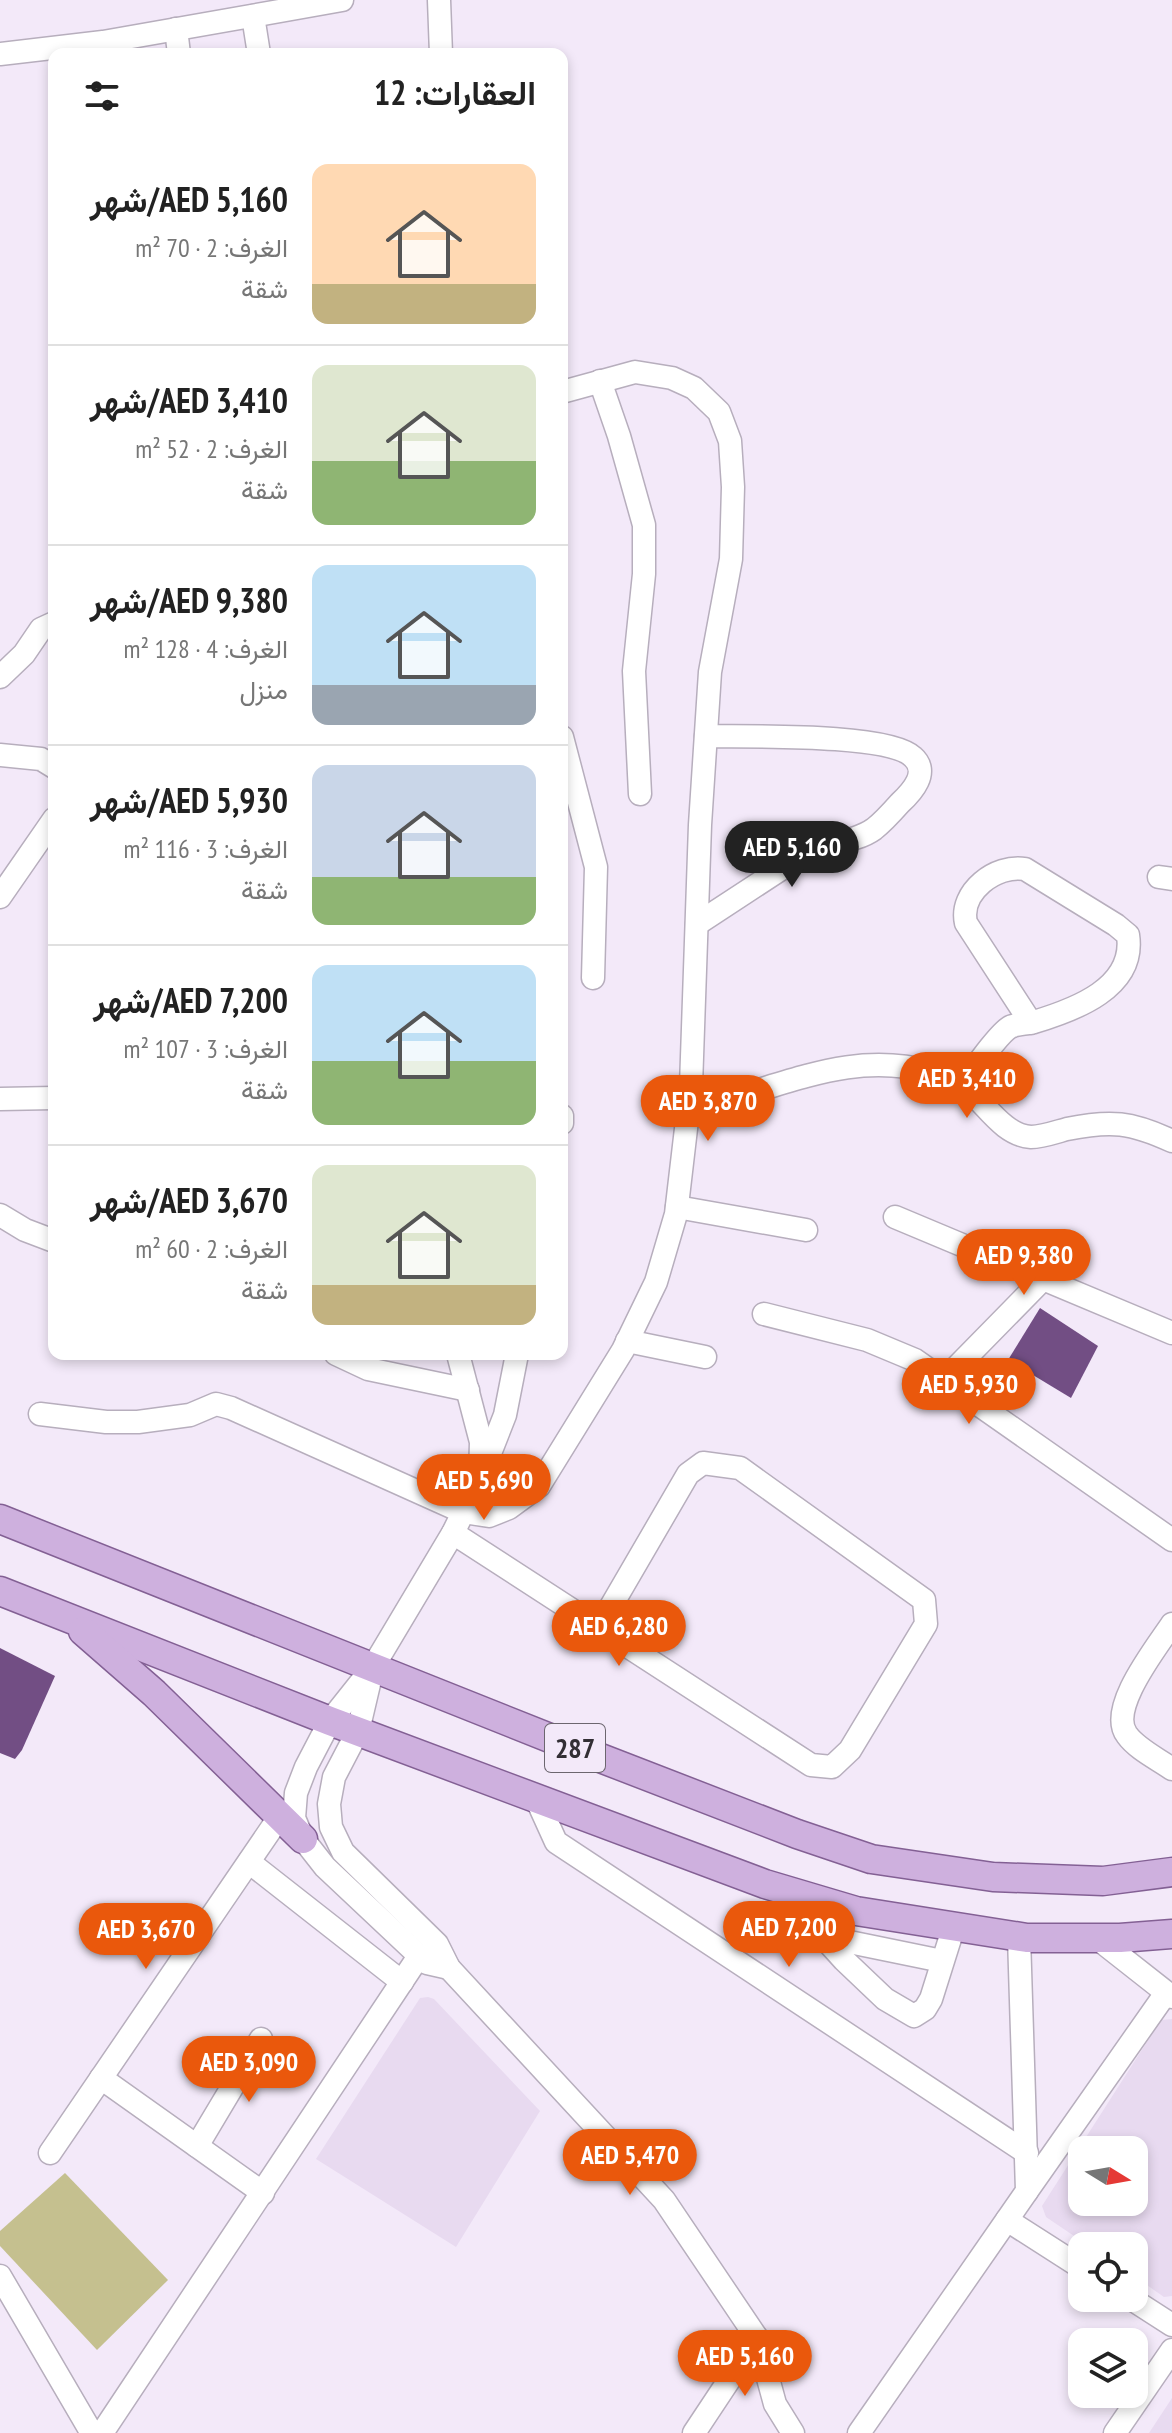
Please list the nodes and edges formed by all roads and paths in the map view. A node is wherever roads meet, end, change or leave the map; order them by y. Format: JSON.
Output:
{"nodes":[{"id":1,"x":342,"y":0,"type":"edge"},
{"id":2,"x":439,"y":0,"type":"edge"},
{"id":3,"x":253,"y":16,"type":"junction"},
{"id":4,"x":176,"y":29,"type":"junction"},
{"id":5,"x":104,"y":48,"type":"edge"},
{"id":6,"x":178,"y":48,"type":"edge"},
{"id":7,"x":258,"y":48,"type":"edge"},
{"id":8,"x":441,"y":48,"type":"edge"},
{"id":9,"x":48,"y":51,"type":"edge"},
{"id":10,"x":0,"y":54,"type":"edge"},
{"id":11,"x":600,"y":381,"type":"junction"},
{"id":12,"x":568,"y":390,"type":"edge"},
{"id":13,"x":48,"y":626,"type":"edge"},
{"id":14,"x":0,"y":677,"type":"edge"},
{"id":15,"x":706,"y":736,"type":"junction"},
{"id":16,"x":0,"y":755,"type":"edge"},
{"id":17,"x":568,"y":760,"type":"edge"},
{"id":18,"x":48,"y":763,"type":"edge"},
{"id":19,"x":640,"y":794,"type":"dead end"},
{"id":20,"x":48,"y":828,"type":"edge"},
{"id":21,"x":0,"y":897,"type":"edge"},
{"id":22,"x":697,"y":924,"type":"junction"},
{"id":23,"x":593,"y":978,"type":"dead end"},
{"id":24,"x":1031,"y":1023,"type":"junction"},
{"id":25,"x":963,"y":1084,"type":"junction"},
{"id":26,"x":759,"y":1090,"type":"dead end"},
{"id":27,"x":48,"y":1098,"type":"edge"},
{"id":28,"x":0,"y":1099,"type":"edge"},
{"id":29,"x":1172,"y":1141,"type":"edge"},
{"id":30,"x":677,"y":1207,"type":"junction"},
{"id":31,"x":0,"y":1215,"type":"edge"},
{"id":32,"x":895,"y":1217,"type":"dead end"},
{"id":33,"x":806,"y":1230,"type":"dead end"},
{"id":34,"x":48,"y":1239,"type":"edge"},
{"id":35,"x":1043,"y":1279,"type":"junction"},
{"id":36,"x":764,"y":1314,"type":"dead end"},
{"id":37,"x":1172,"y":1333,"type":"edge"},
{"id":38,"x":627,"y":1341,"type":"junction"},
{"id":39,"x":705,"y":1357,"type":"dead end"},
{"id":40,"x":349,"y":1360,"type":"edge"},
{"id":41,"x":460,"y":1360,"type":"edge"},
{"id":42,"x":516,"y":1360,"type":"edge"},
{"id":43,"x":944,"y":1380,"type":"junction"},
{"id":44,"x":468,"y":1390,"type":"junction"},
{"id":45,"x":40,"y":1414,"type":"dead end"},
{"id":46,"x":480,"y":1478,"type":"junction"},
{"id":47,"x":463,"y":1512,"type":"junction"},
{"id":48,"x":0,"y":1519,"type":"edge"},
{"id":49,"x":453,"y":1533,"type":"junction"},
{"id":50,"x":1172,"y":1540,"type":"edge"},
{"id":51,"x":0,"y":1591,"type":"edge"},
{"id":52,"x":67,"y":1617,"type":"junction"},
{"id":53,"x":1172,"y":1624,"type":"edge"},
{"id":54,"x":599,"y":1627,"type":"junction"},
{"id":55,"x":373,"y":1667,"type":"junction"},
{"id":56,"x":330,"y":1721,"type":"junction"},
{"id":57,"x":358,"y":1731,"type":"junction"},
{"id":58,"x":1172,"y":1769,"type":"edge"},
{"id":59,"x":536,"y":1798,"type":"junction"},
{"id":60,"x":280,"y":1816,"type":"junction"},
{"id":61,"x":303,"y":1839,"type":"junction"},
{"id":62,"x":249,"y":1862,"type":"junction"},
{"id":63,"x":1172,"y":1872,"type":"edge"},
{"id":64,"x":779,"y":1888,"type":"junction"},
{"id":65,"x":954,"y":1926,"type":"junction"},
{"id":66,"x":1172,"y":1934,"type":"edge"},
{"id":67,"x":820,"y":1936,"type":"junction"},
{"id":68,"x":1019,"y":1937,"type":"junction"},
{"id":69,"x":1097,"y":1938,"type":"junction"},
{"id":70,"x":419,"y":1956,"type":"junction"},
{"id":71,"x":942,"y":1961,"type":"junction"},
{"id":72,"x":449,"y":1968,"type":"junction"},
{"id":73,"x":402,"y":1982,"type":"junction"},
{"id":74,"x":1169,"y":1995,"type":"edge"},
{"id":75,"x":261,"y":2039,"type":"dead end"},
{"id":76,"x":101,"y":2078,"type":"junction"},
{"id":77,"x":197,"y":2146,"type":"junction"},
{"id":78,"x":50,"y":2153,"type":"dead end"},
{"id":79,"x":1027,"y":2153,"type":"junction"},
{"id":80,"x":1027,"y":2191,"type":"junction"},
{"id":81,"x":263,"y":2193,"type":"junction"},
{"id":82,"x":1007,"y":2220,"type":"junction"},
{"id":83,"x":1068,"y":2259,"type":"edge"},
{"id":84,"x":0,"y":2276,"type":"edge"},
{"id":85,"x":1148,"y":2310,"type":"edge"},
{"id":86,"x":1172,"y":2325,"type":"edge"},
{"id":87,"x":757,"y":2338,"type":"junction"},
{"id":88,"x":1172,"y":2350,"type":"edge"},
{"id":89,"x":95,"y":2433,"type":"edge"},
{"id":90,"x":102,"y":2433,"type":"edge"},
{"id":91,"x":694,"y":2433,"type":"edge"},
{"id":92,"x":793,"y":2433,"type":"edge"},
{"id":93,"x":859,"y":2433,"type":"edge"},
{"id":94,"x":1115,"y":2433,"type":"edge"}],
"edges":[{"from":1,"to":3,"type":"street"},
{"from":2,"to":8,"type":"street"},
{"from":3,"to":4,"type":"street"},
{"from":3,"to":7,"type":"street"},
{"from":4,"to":5,"type":"street"},
{"from":4,"to":6,"type":"street"},
{"from":9,"to":10,"type":"street"},
{"from":11,"to":12,"type":"street"},
{"from":11,"to":15,"type":"street"},
{"from":11,"to":19,"type":"street"},
{"from":13,"to":14,"type":"street"},
{"from":15,"to":22,"type":"street"},
{"from":15,"to":22,"type":"street"},
{"from":16,"to":18,"type":"street"},
{"from":17,"to":23,"type":"street"},
{"from":20,"to":21,"type":"street"},
{"from":22,"to":30,"type":"street"},
{"from":24,"to":24,"type":"street"},
{"from":24,"to":25,"type":"street"},
{"from":25,"to":26,"type":"street"},
{"from":25,"to":29,"type":"street"},
{"from":27,"to":28,"type":"street"},
{"from":30,"to":33,"type":"street"},
{"from":30,"to":38,"type":"street"},
{"from":31,"to":34,"type":"street"},
{"from":32,"to":35,"type":"street"},
{"from":35,"to":37,"type":"street"},
{"from":35,"to":43,"type":"street"},
{"from":36,"to":43,"type":"street"},
{"from":38,"to":39,"type":"street"},
{"from":38,"to":47,"type":"street"},
{"from":40,"to":44,"type":"street"},
{"from":41,"to":44,"type":"street"},
{"from":42,"to":46,"type":"street"},
{"from":43,"to":50,"type":"street"},
{"from":44,"to":46,"type":"street"},
{"from":45,"to":47,"type":"street"},
{"from":46,"to":47,"type":"street"},
{"from":47,"to":49,"type":"street"},
{"from":48,"to":55,"type":"main road","number":"287"},
{"from":49,"to":54,"type":"street"},
{"from":49,"to":55,"type":"street"},
{"from":51,"to":52,"type":"main road","number":"287"},
{"from":52,"to":56,"type":"main road","number":"287"},
{"from":52,"to":60,"type":"main road"},
{"from":53,"to":58,"type":"street"},
{"from":54,"to":54,"type":"street"},
{"from":55,"to":56,"type":"street"},
{"from":55,"to":57,"type":"street"},
{"from":55,"to":63,"type":"main road","number":"287"},
{"from":56,"to":57,"type":"main road","number":"287"},
{"from":56,"to":61,"type":"street"},
{"from":57,"to":59,"type":"main road","number":"287"},
{"from":57,"to":72,"type":"street"},
{"from":59,"to":64,"type":"main road","number":"287"},
{"from":59,"to":79,"type":"street"},
{"from":60,"to":61,"type":"main road"},
{"from":60,"to":62,"type":"street"},
{"from":61,"to":70,"type":"street"},
{"from":62,"to":73,"type":"street"},
{"from":62,"to":76,"type":"street"},
{"from":64,"to":65,"type":"main road","number":"287"},
{"from":64,"to":67,"type":"street"},
{"from":65,"to":68,"type":"main road","number":"287"},
{"from":65,"to":71,"type":"street"},
{"from":66,"to":69,"type":"main road","number":"287"},
{"from":67,"to":71,"type":"street"},
{"from":67,"to":71,"type":"street"},
{"from":68,"to":69,"type":"main road","number":"287"},
{"from":68,"to":79,"type":"street"},
{"from":69,"to":74,"type":"street"},
{"from":70,"to":72,"type":"street"},
{"from":70,"to":73,"type":"street"},
{"from":72,"to":87,"type":"street"},
{"from":73,"to":81,"type":"street"},
{"from":74,"to":80,"type":"street"},
{"from":75,"to":77,"type":"street"},
{"from":76,"to":77,"type":"street"},
{"from":76,"to":78,"type":"street"},
{"from":77,"to":81,"type":"street"},
{"from":79,"to":80,"type":"street"},
{"from":80,"to":82,"type":"street"},
{"from":81,"to":90,"type":"street"},
{"from":82,"to":83,"type":"street"},
{"from":82,"to":93,"type":"street"},
{"from":84,"to":89,"type":"street"},
{"from":85,"to":86,"type":"street"},
{"from":87,"to":91,"type":"street"},
{"from":87,"to":92,"type":"street"},
{"from":88,"to":94,"type":"street"}]}
